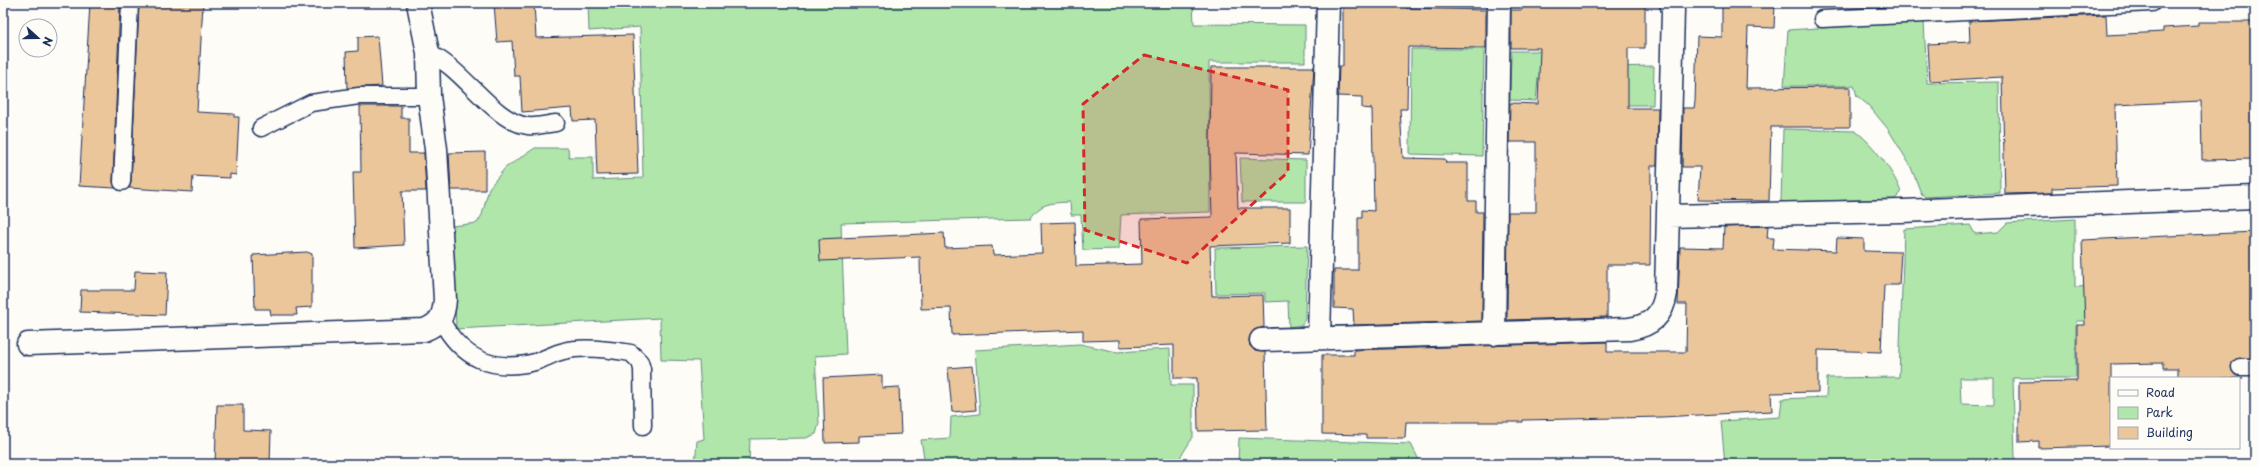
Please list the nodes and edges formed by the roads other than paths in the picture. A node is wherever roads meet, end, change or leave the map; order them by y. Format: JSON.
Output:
{"nodes":[{"id":1,"x":130,"y":3,"type":"edge"},
{"id":2,"x":418,"y":3,"type":"edge"},
{"id":3,"x":1328,"y":3,"type":"edge"},
{"id":4,"x":1499,"y":3,"type":"edge"},
{"id":5,"x":1671,"y":3,"type":"edge"},
{"id":6,"x":2152,"y":3,"type":"edge"},
{"id":7,"x":1822,"y":19,"type":"dead end"},
{"id":8,"x":428,"y":54,"type":"junction"},
{"id":9,"x":430,"y":96,"type":"junction"},
{"id":10,"x":556,"y":123,"type":"dead end"},
{"id":11,"x":260,"y":128,"type":"dead end"},
{"id":12,"x":122,"y":182,"type":"dead end"},
{"id":13,"x":2255,"y":197,"type":"edge"},
{"id":14,"x":1668,"y":216,"type":"junction"},
{"id":15,"x":441,"y":320,"type":"junction"},
{"id":16,"x":1494,"y":334,"type":"junction"},
{"id":17,"x":1319,"y":337,"type":"junction"},
{"id":18,"x":1261,"y":340,"type":"dead end"},
{"id":19,"x":28,"y":344,"type":"dead end"},
{"id":20,"x":643,"y":426,"type":"dead end"}],
"edges":[{"from":1,"to":12,"type":"lane"},
{"from":2,"to":8,"type":"street"},
{"from":3,"to":17,"type":"street"},
{"from":4,"to":16,"type":"street"},
{"from":5,"to":14,"type":"street"},
{"from":6,"to":7,"type":"lane"},
{"from":8,"to":9,"type":"street"},
{"from":8,"to":10,"type":"lane"},
{"from":9,"to":11,"type":"lane"},
{"from":9,"to":15,"type":"street"},
{"from":13,"to":14,"type":"street"},
{"from":14,"to":16,"type":"street"},
{"from":15,"to":19,"type":"street"},
{"from":15,"to":20,"type":"lane"},
{"from":16,"to":17,"type":"street"},
{"from":17,"to":18,"type":"street"}]}
